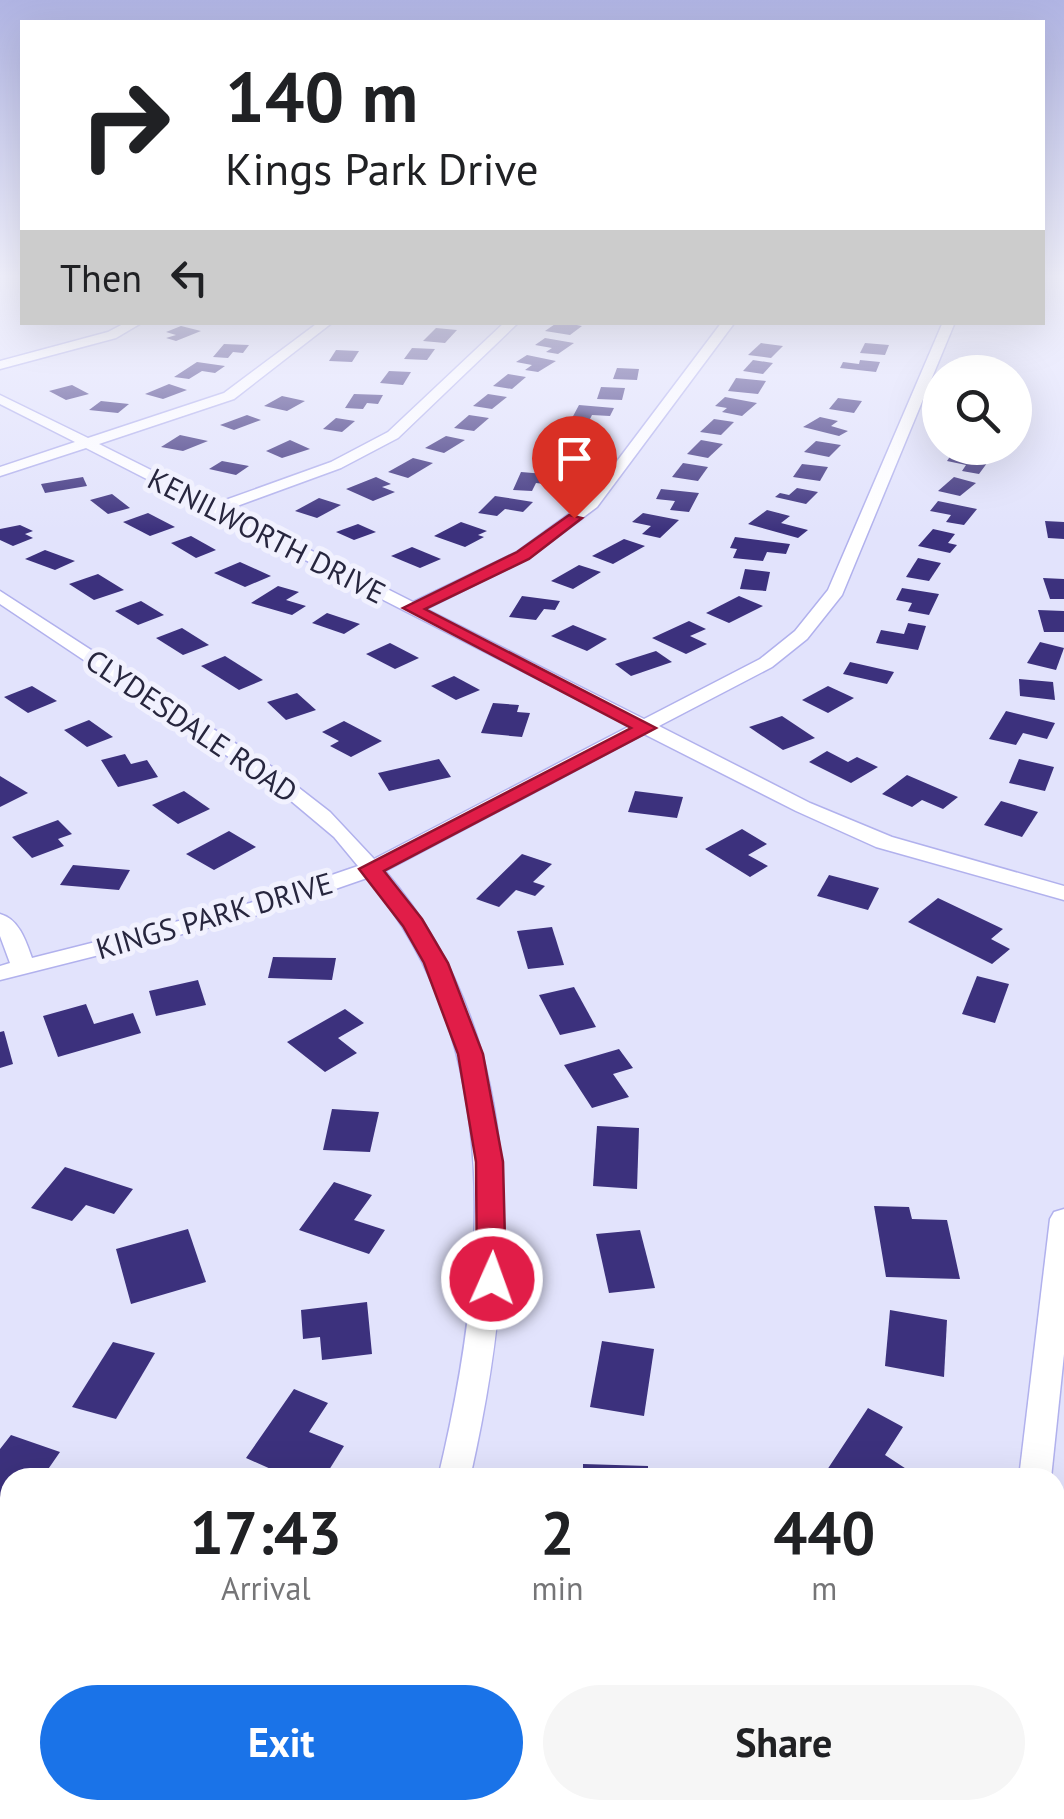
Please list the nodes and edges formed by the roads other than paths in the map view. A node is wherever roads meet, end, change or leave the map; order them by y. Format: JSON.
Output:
{"nodes":[{"id":1,"x":275,"y":361,"type":"edge"},
{"id":2,"x":472,"y":361,"type":"edge"},
{"id":3,"x":700,"y":361,"type":"edge"},
{"id":4,"x":933,"y":361,"type":"edge"},
{"id":5,"x":0,"y":399,"type":"edge"},
{"id":6,"x":88,"y":444,"type":"junction"},
{"id":7,"x":0,"y":472,"type":"edge"},
{"id":8,"x":216,"y":508,"type":"junction"},
{"id":9,"x":0,"y":596,"type":"edge"},
{"id":10,"x":412,"y":608,"type":"junction"},
{"id":11,"x":646,"y":728,"type":"junction"},
{"id":12,"x":370,"y":869,"type":"junction"},
{"id":13,"x":1030,"y":882,"type":"junction"},
{"id":14,"x":1064,"y":884,"type":"edge"},
{"id":15,"x":1064,"y":893,"type":"edge"},
{"id":16,"x":0,"y":920,"type":"edge"},
{"id":17,"x":12,"y":970,"type":"edge"},
{"id":18,"x":1064,"y":1219,"type":"edge"},
{"id":19,"x":457,"y":1468,"type":"edge"},
{"id":20,"x":1036,"y":1468,"type":"edge"}],
"edges":[{"from":1,"to":6,"type":"street"},
{"from":2,"to":8,"type":"street"},
{"from":3,"to":10,"type":"street"},
{"from":4,"to":11,"type":"street","name":"KINGS PARK DRIVE"},
{"from":5,"to":6,"type":"street","name":"KENILWORTH DRIVE"},
{"from":6,"to":7,"type":"street"},
{"from":6,"to":8,"type":"street","name":"KENILWORTH DRIVE"},
{"from":8,"to":10,"type":"street","name":"KENILWORTH DRIVE"},
{"from":9,"to":12,"type":"street","name":"CLYDESDALE ROAD"},
{"from":10,"to":11,"type":"street","name":"KENILWORTH DRIVE"},
{"from":11,"to":12,"type":"street","name":"KINGS PARK DRIVE"},
{"from":11,"to":13,"type":"street","name":"KENILWORTH DRIVE"},
{"from":12,"to":17,"type":"street","name":"KINGS PARK DRIVE"},
{"from":12,"to":19,"type":"street","name":"CLYDESDALE ROAD"},
{"from":13,"to":14,"type":"street","name":"KENILWORTH DRIVE"},
{"from":13,"to":15,"type":"street","name":"KENILWORTH DRIVE"},
{"from":16,"to":17,"type":"street"},
{"from":18,"to":20,"type":"street"}]}
